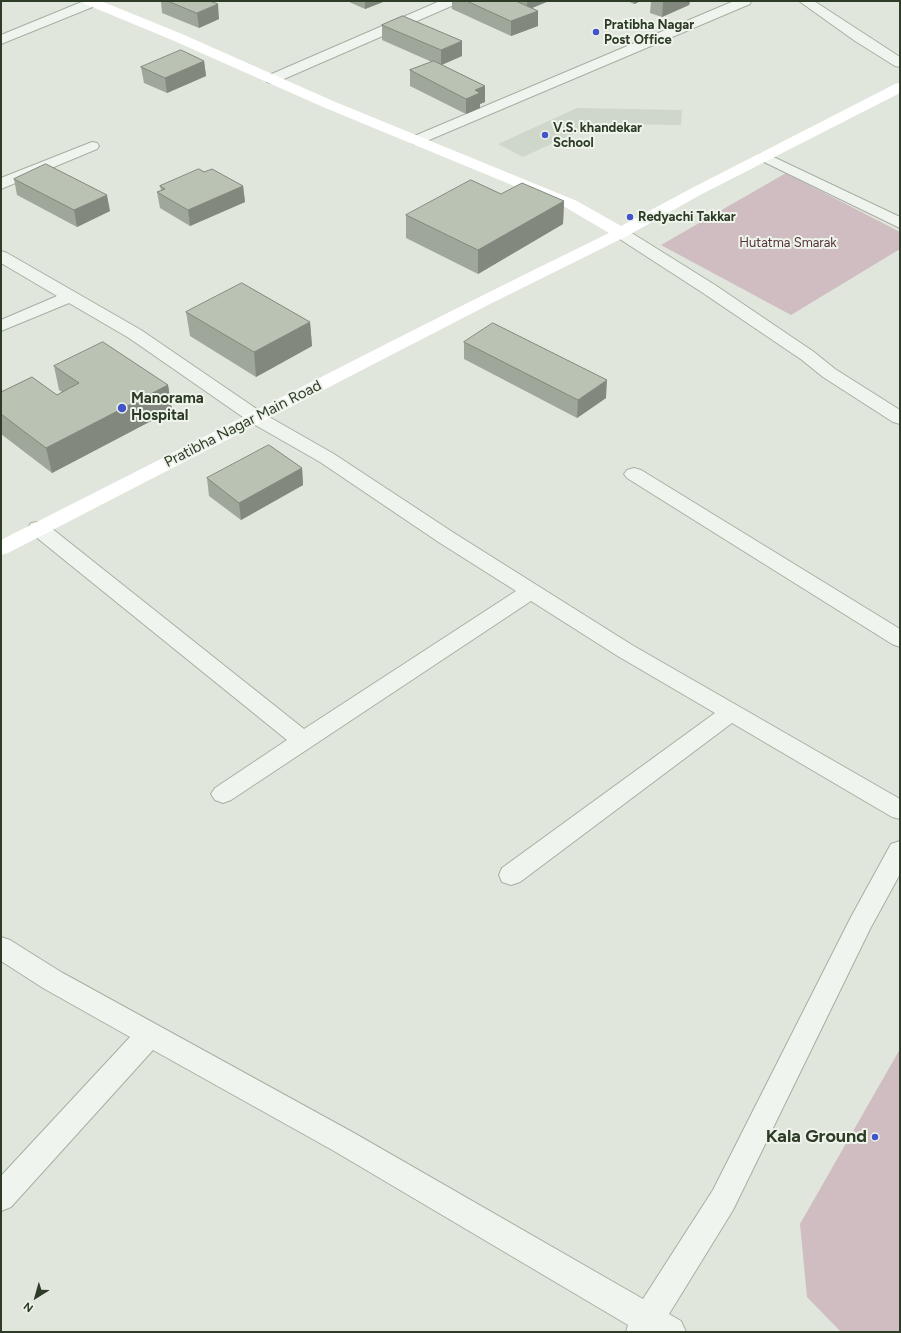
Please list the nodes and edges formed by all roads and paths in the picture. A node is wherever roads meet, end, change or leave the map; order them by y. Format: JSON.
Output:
{"nodes":[{"id":1,"x":92,"y":1,"type":"edge"},
{"id":2,"x":451,"y":1,"type":"edge"},
{"id":3,"x":745,"y":1,"type":"edge"},
{"id":4,"x":805,"y":1,"type":"edge"},
{"id":5,"x":1,"y":40,"type":"edge"},
{"id":6,"x":900,"y":62,"type":"edge"},
{"id":7,"x":272,"y":79,"type":"junction"},
{"id":8,"x":900,"y":87,"type":"edge"},
{"id":9,"x":416,"y":140,"type":"junction"},
{"id":10,"x":92,"y":146,"type":"dead end"},
{"id":11,"x":766,"y":157,"type":"junction"},
{"id":12,"x":1,"y":184,"type":"edge"},
{"id":13,"x":900,"y":223,"type":"edge"},
{"id":14,"x":621,"y":234,"type":"junction"},
{"id":15,"x":1,"y":256,"type":"edge"},
{"id":16,"x":70,"y":296,"type":"junction"},
{"id":17,"x":1,"y":326,"type":"edge"},
{"id":18,"x":257,"y":418,"type":"junction"},
{"id":19,"x":900,"y":418,"type":"edge"},
{"id":20,"x":634,"y":474,"type":"dead end"},
{"id":21,"x":38,"y":528,"type":"junction"},
{"id":22,"x":1,"y":548,"type":"edge"},
{"id":23,"x":531,"y":591,"type":"junction"},
{"id":24,"x":900,"y":639,"type":"edge"},
{"id":25,"x":732,"y":712,"type":"junction"},
{"id":26,"x":303,"y":741,"type":"junction"},
{"id":27,"x":223,"y":794,"type":"dead end"},
{"id":28,"x":900,"y":810,"type":"edge"},
{"id":29,"x":900,"y":851,"type":"edge"},
{"id":30,"x":511,"y":875,"type":"dead end"},
{"id":31,"x":1,"y":948,"type":"edge"},
{"id":32,"x":150,"y":1034,"type":"junction"},
{"id":33,"x":1,"y":1197,"type":"edge"},
{"id":34,"x":653,"y":1328,"type":"edge"}],
"edges":[{"from":1,"to":5,"type":"street"},
{"from":1,"to":7,"type":"street"},
{"from":2,"to":7,"type":"street"},
{"from":3,"to":9,"type":"street"},
{"from":4,"to":6,"type":"street"},
{"from":7,"to":9,"type":"street"},
{"from":8,"to":11,"type":"street","name":"Pratibha Nagar Main Road"},
{"from":9,"to":14,"type":"street"},
{"from":10,"to":12,"type":"street"},
{"from":11,"to":13,"type":"street"},
{"from":11,"to":14,"type":"street","name":"Pratibha Nagar Main Road"},
{"from":14,"to":18,"type":"street","name":"Pratibha Nagar Main Road"},
{"from":14,"to":19,"type":"street"},
{"from":15,"to":16,"type":"street"},
{"from":16,"to":17,"type":"street"},
{"from":16,"to":18,"type":"street"},
{"from":18,"to":21,"type":"street","name":"Pratibha Nagar Main Road"},
{"from":18,"to":23,"type":"street"},
{"from":20,"to":24,"type":"street"},
{"from":21,"to":22,"type":"street","name":"Pratibha Nagar Main Road"},
{"from":21,"to":26,"type":"street"},
{"from":23,"to":25,"type":"street"},
{"from":23,"to":26,"type":"street"},
{"from":25,"to":28,"type":"street"},
{"from":25,"to":30,"type":"street"},
{"from":26,"to":27,"type":"street"},
{"from":29,"to":34,"type":"street"},
{"from":31,"to":32,"type":"street"},
{"from":32,"to":33,"type":"street"},
{"from":32,"to":34,"type":"street"}]}
